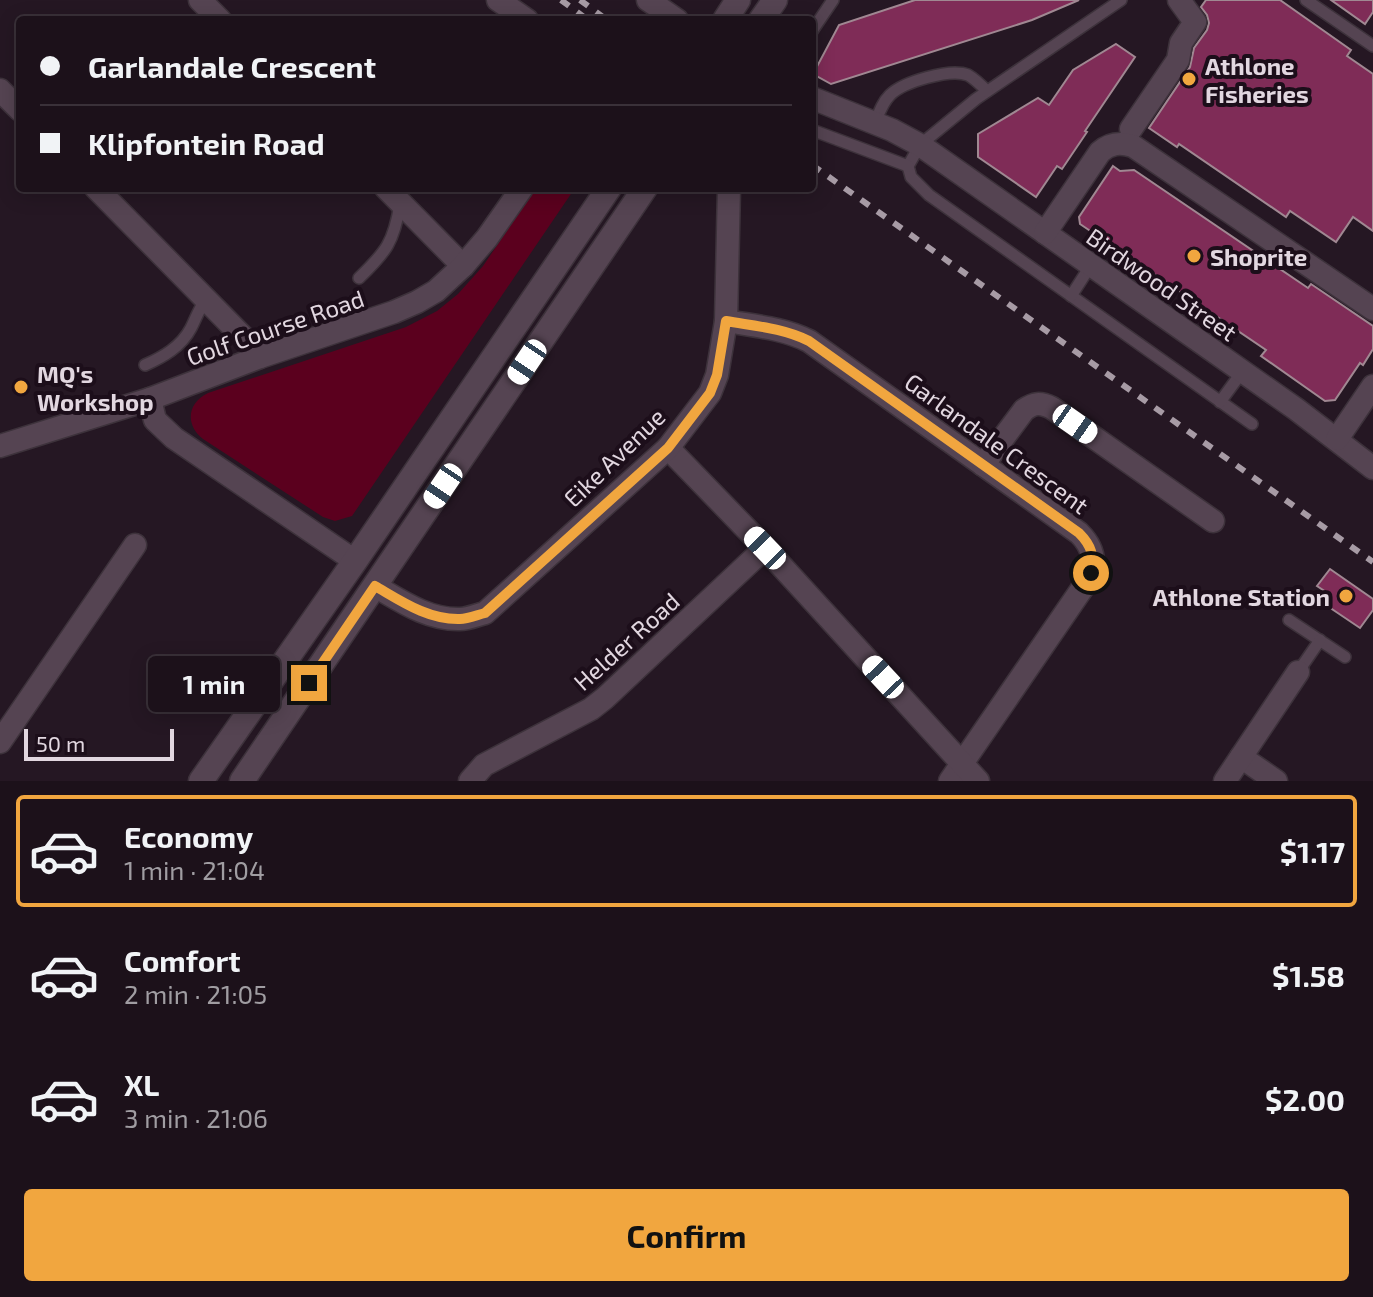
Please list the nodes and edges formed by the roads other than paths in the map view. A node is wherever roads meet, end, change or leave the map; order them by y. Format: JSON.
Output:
{"nodes":[{"id":1,"x":200,"y":0,"type":"edge"},
{"id":2,"x":498,"y":0,"type":"edge"},
{"id":3,"x":648,"y":0,"type":"edge"},
{"id":4,"x":833,"y":0,"type":"edge"},
{"id":5,"x":1121,"y":0,"type":"edge"},
{"id":6,"x":1179,"y":0,"type":"edge"},
{"id":7,"x":1306,"y":0,"type":"edge"},
{"id":8,"x":216,"y":16,"type":"edge"},
{"id":9,"x":521,"y":16,"type":"edge"},
{"id":10,"x":671,"y":16,"type":"edge"},
{"id":11,"x":816,"y":25,"type":"edge"},
{"id":12,"x":1373,"y":46,"type":"edge"},
{"id":13,"x":0,"y":90,"type":"edge"},
{"id":14,"x":987,"y":91,"type":"junction"},
{"id":15,"x":816,"y":100,"type":"edge"},
{"id":16,"x":16,"y":106,"type":"edge"},
{"id":17,"x":875,"y":123,"type":"junction"},
{"id":18,"x":816,"y":132,"type":"edge"},
{"id":19,"x":1126,"y":136,"type":"junction"},
{"id":20,"x":920,"y":145,"type":"junction"},
{"id":21,"x":908,"y":166,"type":"junction"},
{"id":22,"x":100,"y":192,"type":"edge"},
{"id":23,"x":519,"y":192,"type":"edge"},
{"id":24,"x":606,"y":192,"type":"edge"},
{"id":25,"x":642,"y":192,"type":"edge"},
{"id":26,"x":729,"y":192,"type":"edge"},
{"id":27,"x":393,"y":195,"type":"edge"},
{"id":28,"x":1045,"y":233,"type":"junction"},
{"id":29,"x":1091,"y":265,"type":"junction"},
{"id":30,"x":463,"y":266,"type":"junction"},
{"id":31,"x":359,"y":278,"type":"dead end"},
{"id":32,"x":1071,"y":296,"type":"junction"},
{"id":33,"x":206,"y":299,"type":"junction"},
{"id":34,"x":1373,"y":309,"type":"edge"},
{"id":35,"x":726,"y":321,"type":"junction"},
{"id":36,"x":260,"y":357,"type":"junction"},
{"id":37,"x":145,"y":365,"type":"dead end"},
{"id":38,"x":1242,"y":372,"type":"junction"},
{"id":39,"x":1373,"y":386,"type":"edge"},
{"id":40,"x":150,"y":399,"type":"junction"},
{"id":41,"x":1220,"y":402,"type":"junction"},
{"id":42,"x":1252,"y":424,"type":"dead end"},
{"id":43,"x":1337,"y":439,"type":"junction"},
{"id":44,"x":0,"y":446,"type":"edge"},
{"id":45,"x":668,"y":448,"type":"junction"},
{"id":46,"x":983,"y":465,"type":"junction"},
{"id":47,"x":1373,"y":468,"type":"edge"},
{"id":48,"x":1213,"y":521,"type":"dead end"},
{"id":49,"x":135,"y":545,"type":"dead end"},
{"id":50,"x":765,"y":548,"type":"junction"},
{"id":51,"x":355,"y":561,"type":"junction"},
{"id":52,"x":375,"y":586,"type":"junction"},
{"id":53,"x":1289,"y":620,"type":"dead end"},
{"id":54,"x":1320,"y":640,"type":"junction"},
{"id":55,"x":1345,"y":657,"type":"dead end"},
{"id":56,"x":1298,"y":672,"type":"joint"},
{"id":57,"x":0,"y":742,"type":"edge"},
{"id":58,"x":1241,"y":757,"type":"junction"},
{"id":59,"x":956,"y":772,"type":"edge"},
{"id":60,"x":201,"y":781,"type":"edge"},
{"id":61,"x":242,"y":781,"type":"edge"},
{"id":62,"x":470,"y":781,"type":"edge"},
{"id":63,"x":978,"y":781,"type":"edge"},
{"id":64,"x":1225,"y":781,"type":"edge"},
{"id":65,"x":1276,"y":781,"type":"edge"}],
"edges":[{"from":1,"to":8,"type":"street"},
{"from":2,"to":9,"type":"street"},
{"from":3,"to":10,"type":"street"},
{"from":4,"to":11,"type":"lane"},
{"from":5,"to":14,"type":"lane"},
{"from":6,"to":19,"type":"street"},
{"from":7,"to":12,"type":"lane"},
{"from":13,"to":16,"type":"street"},
{"from":14,"to":17,"type":"lane"},
{"from":14,"to":20,"type":"lane"},
{"from":15,"to":17,"type":"street","name":"Birdwood Street"},
{"from":17,"to":20,"type":"street","name":"Birdwood Street"},
{"from":18,"to":21,"type":"lane"},
{"from":19,"to":28,"type":"street"},
{"from":19,"to":34,"type":"street"},
{"from":20,"to":21,"type":"lane"},
{"from":20,"to":28,"type":"street","name":"Birdwood Street"},
{"from":21,"to":32,"type":"lane"},
{"from":22,"to":33,"type":"street"},
{"from":23,"to":30,"type":"street","name":"Golf Course Road"},
{"from":24,"to":51,"type":"main road"},
{"from":25,"to":52,"type":"main road"},
{"from":26,"to":35,"type":"street","name":"Eike Avenue"},
{"from":27,"to":30,"type":"street"},
{"from":27,"to":31,"type":"lane"},
{"from":28,"to":29,"type":"street","name":"Birdwood Street"},
{"from":29,"to":32,"type":"lane"},
{"from":29,"to":38,"type":"street","name":"Birdwood Street"},
{"from":30,"to":36,"type":"street","name":"Golf Course Road"},
{"from":32,"to":41,"type":"lane"},
{"from":33,"to":36,"type":"street"},
{"from":33,"to":37,"type":"lane"},
{"from":35,"to":45,"type":"street","name":"Eike Avenue"},
{"from":35,"to":46,"type":"street","name":"Garlandale Crescent"},
{"from":36,"to":40,"type":"street","name":"Golf Course Road"},
{"from":38,"to":41,"type":"lane"},
{"from":38,"to":43,"type":"street","name":"Birdwood Street"},
{"from":39,"to":43,"type":"street"},
{"from":40,"to":44,"type":"street","name":"Golf Course Road"},
{"from":40,"to":51,"type":"street"},
{"from":41,"to":42,"type":"lane"},
{"from":43,"to":47,"type":"street","name":"Birdwood Street"},
{"from":45,"to":50,"type":"street"},
{"from":45,"to":52,"type":"street","name":"Eike Avenue"},
{"from":46,"to":48,"type":"street"},
{"from":46,"to":59,"type":"street","name":"Garlandale Crescent"},
{"from":49,"to":57,"type":"street"},
{"from":50,"to":59,"type":"street"},
{"from":50,"to":62,"type":"street","name":"Helder Road"},
{"from":51,"to":60,"type":"main road"},
{"from":52,"to":61,"type":"main road"},
{"from":53,"to":54,"type":"lane"},
{"from":54,"to":55,"type":"lane"},
{"from":54,"to":56,"type":"lane"},
{"from":56,"to":58,"type":"street"},
{"from":58,"to":64,"type":"street"},
{"from":58,"to":65,"type":"street"},
{"from":59,"to":63,"type":"street"}]}
